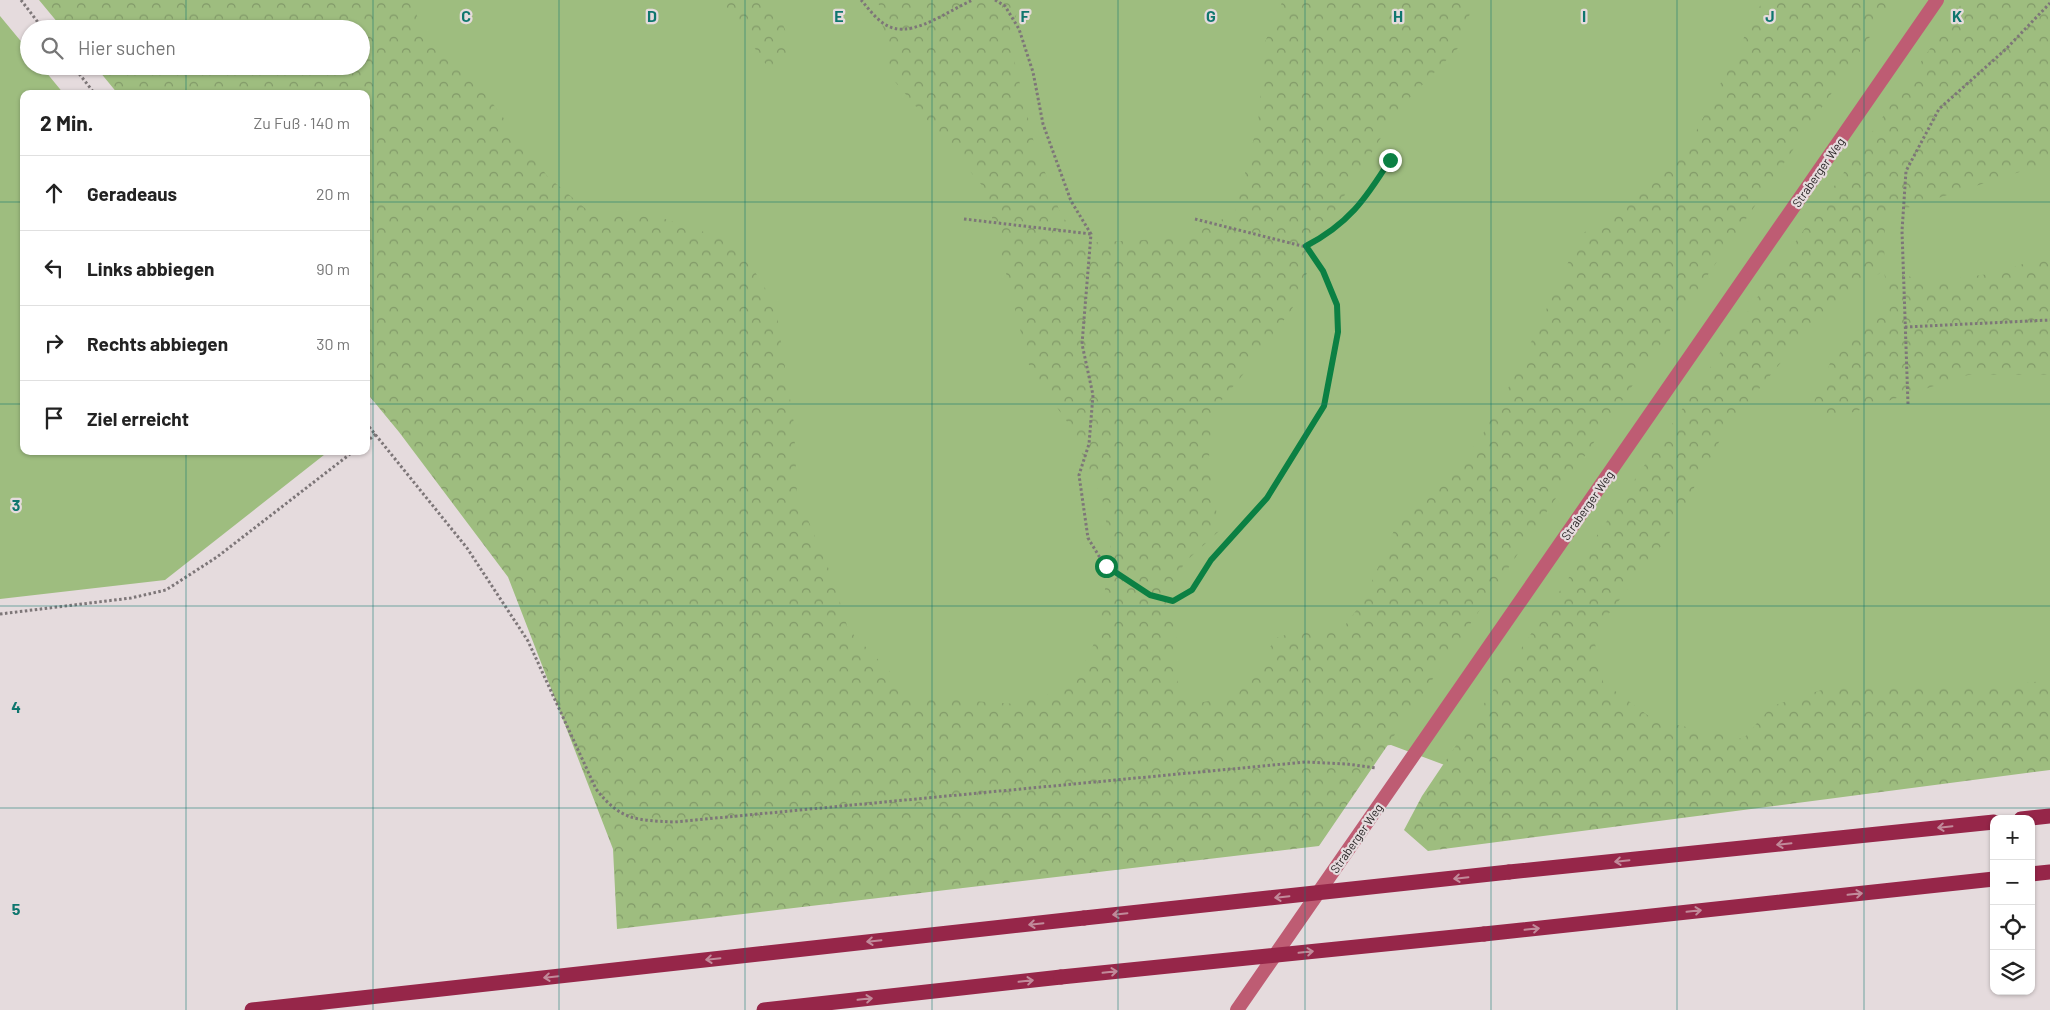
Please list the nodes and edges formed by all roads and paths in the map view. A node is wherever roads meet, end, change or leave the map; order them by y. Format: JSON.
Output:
{"nodes":[{"id":1,"x":20,"y":0,"type":"edge"},
{"id":2,"x":861,"y":0,"type":"edge"},
{"id":3,"x":973,"y":0,"type":"edge"},
{"id":4,"x":995,"y":0,"type":"edge"},
{"id":5,"x":1937,"y":0,"type":"edge"},
{"id":6,"x":2050,"y":3,"type":"edge"},
{"id":7,"x":36,"y":20,"type":"edge"},
{"id":8,"x":80,"y":75,"type":"edge"},
{"id":9,"x":92,"y":90,"type":"edge"},
{"id":10,"x":1390,"y":160,"type":"dead end"},
{"id":11,"x":964,"y":219,"type":"dead end"},
{"id":12,"x":1194,"y":219,"type":"dead end"},
{"id":13,"x":1091,"y":234,"type":"junction"},
{"id":14,"x":1306,"y":246,"type":"junction"},
{"id":15,"x":2050,"y":320,"type":"edge"},
{"id":16,"x":1905,"y":327,"type":"junction"},
{"id":17,"x":1908,"y":404,"type":"dead end"},
{"id":18,"x":370,"y":427,"type":"edge"},
{"id":19,"x":376,"y":434,"type":"junction"},
{"id":20,"x":370,"y":439,"type":"edge"},
{"id":21,"x":349,"y":455,"type":"edge"},
{"id":22,"x":0,"y":614,"type":"edge"},
{"id":23,"x":1400,"y":775,"type":"junction"},
{"id":24,"x":2050,"y":816,"type":"edge"},
{"id":25,"x":2035,"y":818,"type":"edge"},
{"id":26,"x":1990,"y":822,"type":"edge"},
{"id":27,"x":2050,"y":872,"type":"edge"},
{"id":28,"x":2035,"y":874,"type":"edge"},
{"id":29,"x":1990,"y":879,"type":"edge"},
{"id":30,"x":252,"y":1010,"type":"edge"},
{"id":31,"x":764,"y":1010,"type":"edge"},
{"id":32,"x":1237,"y":1010,"type":"edge"}],
"edges":[{"from":1,"to":7,"type":"path"},
{"from":2,"to":3,"type":"path"},
{"from":4,"to":13,"type":"path"},
{"from":5,"to":23,"type":"main road","name":"Straberger Weg"},
{"from":6,"to":16,"type":"path"},
{"from":8,"to":9,"type":"path"},
{"from":10,"to":14,"type":"path"},
{"from":11,"to":13,"type":"path"},
{"from":12,"to":14,"type":"path"},
{"from":13,"to":14,"type":"path"},
{"from":15,"to":16,"type":"path"},
{"from":16,"to":17,"type":"path"},
{"from":18,"to":19,"type":"path"},
{"from":19,"to":20,"type":"path"},
{"from":19,"to":23,"type":"path"},
{"from":21,"to":22,"type":"path"},
{"from":23,"to":32,"type":"main road","name":"Straberger Weg"},
{"from":24,"to":25,"type":"highway"},
{"from":26,"to":30,"type":"highway","one_way":true,"bridge":true},
{"from":27,"to":28,"type":"highway"},
{"from":31,"to":29,"type":"highway","one_way":true,"bridge":true}]}
